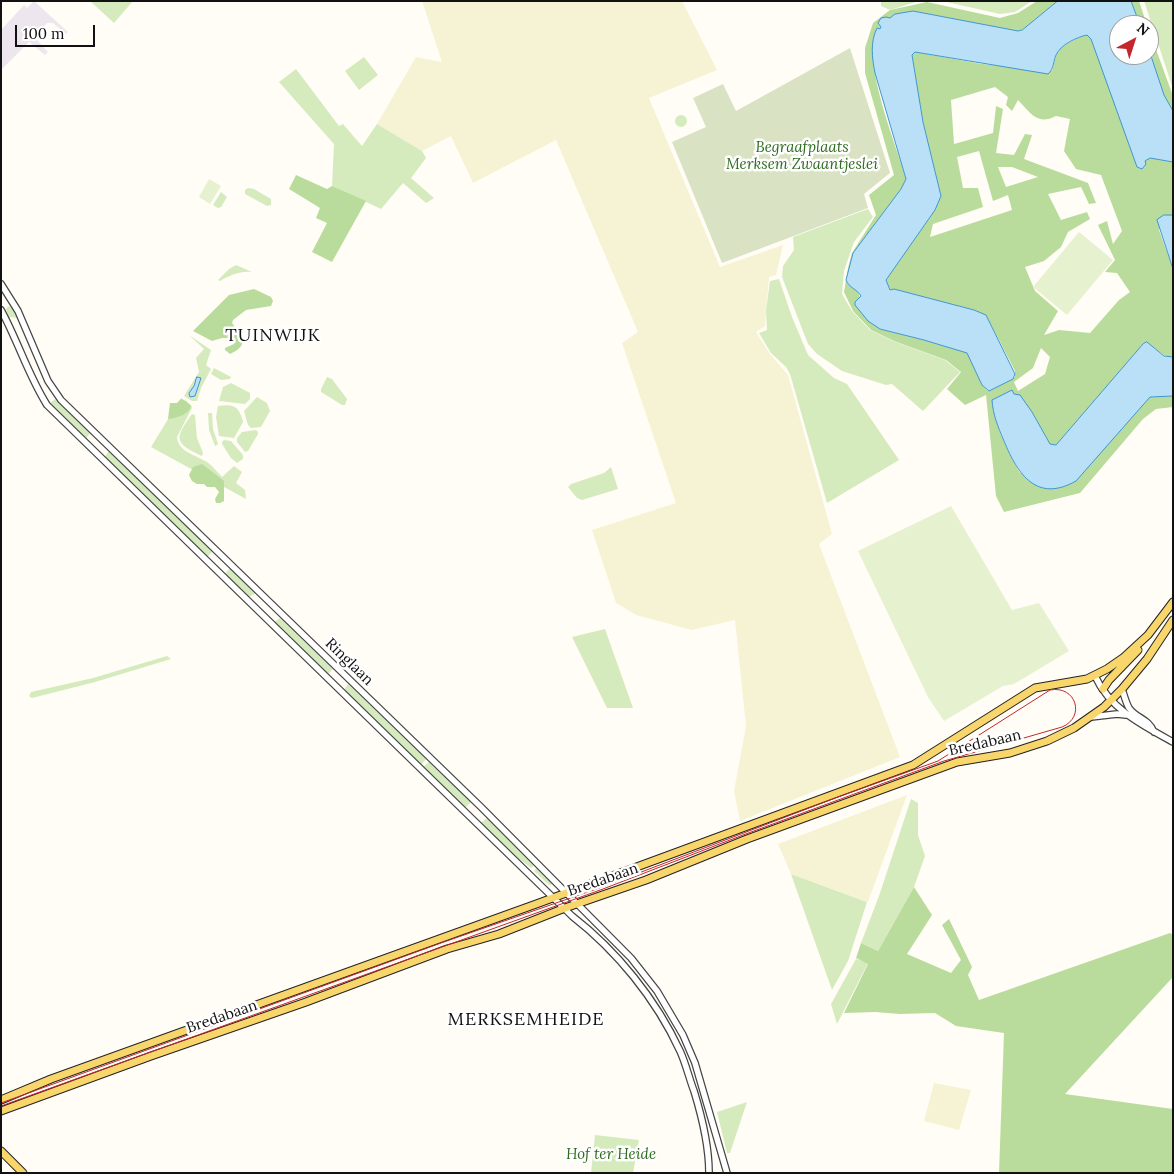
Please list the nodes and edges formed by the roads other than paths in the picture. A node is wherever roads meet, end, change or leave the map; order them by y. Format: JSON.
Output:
{"nodes":[{"id":1,"x":1,"y":284,"type":"edge"},
{"id":2,"x":1,"y":310,"type":"edge"},
{"id":3,"x":1173,"y":602,"type":"edge"},
{"id":4,"x":1173,"y":620,"type":"edge"},
{"id":5,"x":1148,"y":635,"type":"junction"},
{"id":6,"x":1095,"y":676,"type":"junction"},
{"id":7,"x":1109,"y":680,"type":"junction"},
{"id":8,"x":1103,"y":689,"type":"junction"},
{"id":9,"x":1120,"y":691,"type":"junction"},
{"id":10,"x":1111,"y":700,"type":"junction"},
{"id":11,"x":1126,"y":715,"type":"junction"},
{"id":12,"x":1090,"y":717,"type":"junction"},
{"id":13,"x":1154,"y":732,"type":"junction"},
{"id":14,"x":1173,"y":742,"type":"edge"},
{"id":15,"x":567,"y":892,"type":"junction"},
{"id":16,"x":554,"y":897,"type":"junction"},
{"id":17,"x":579,"y":904,"type":"junction"},
{"id":18,"x":565,"y":908,"type":"junction"},
{"id":19,"x":1,"y":1100,"type":"edge"},
{"id":20,"x":1,"y":1111,"type":"edge"},
{"id":21,"x":1,"y":1151,"type":"edge"},
{"id":22,"x":23,"y":1173,"type":"edge"},
{"id":23,"x":709,"y":1173,"type":"edge"},
{"id":24,"x":727,"y":1173,"type":"edge"}],
"edges":[{"from":1,"to":15,"type":"street","name":"Ringlaan"},
{"from":2,"to":16,"type":"street","name":"Ringlaan"},
{"from":3,"to":5,"type":"main road","name":"Bredabaan"},
{"from":4,"to":9,"type":"main road","name":"Bredabaan"},
{"from":5,"to":6,"type":"main road","name":"Bredabaan"},
{"from":5,"to":7,"type":"main road"},
{"from":6,"to":8,"type":"street"},
{"from":6,"to":15,"type":"main road","name":"Bredabaan"},
{"from":7,"to":8,"type":"main road"},
{"from":7,"to":9,"type":"main road"},
{"from":8,"to":10,"type":"street"},
{"from":9,"to":10,"type":"main road","name":"Bredabaan"},
{"from":9,"to":13,"type":"street"},
{"from":10,"to":11,"type":"street"},
{"from":10,"to":12,"type":"main road","name":"Bredabaan"},
{"from":11,"to":12,"type":"street"},
{"from":11,"to":13,"type":"street"},
{"from":12,"to":17,"type":"main road","name":"Bredabaan"},
{"from":13,"to":14,"type":"street"},
{"from":15,"to":16,"type":"main road","name":"Bredabaan"},
{"from":15,"to":17,"type":"street","name":"Ringlaan"},
{"from":16,"to":18,"type":"street","name":"Ringlaan"},
{"from":16,"to":19,"type":"main road","name":"Bredabaan"},
{"from":17,"to":18,"type":"main road","name":"Bredabaan"},
{"from":17,"to":24,"type":"street","name":"Ringlaan"},
{"from":18,"to":20,"type":"main road","name":"Bredabaan"},
{"from":18,"to":23,"type":"street","name":"Ringlaan"},
{"from":21,"to":22,"type":"main road"}]}
